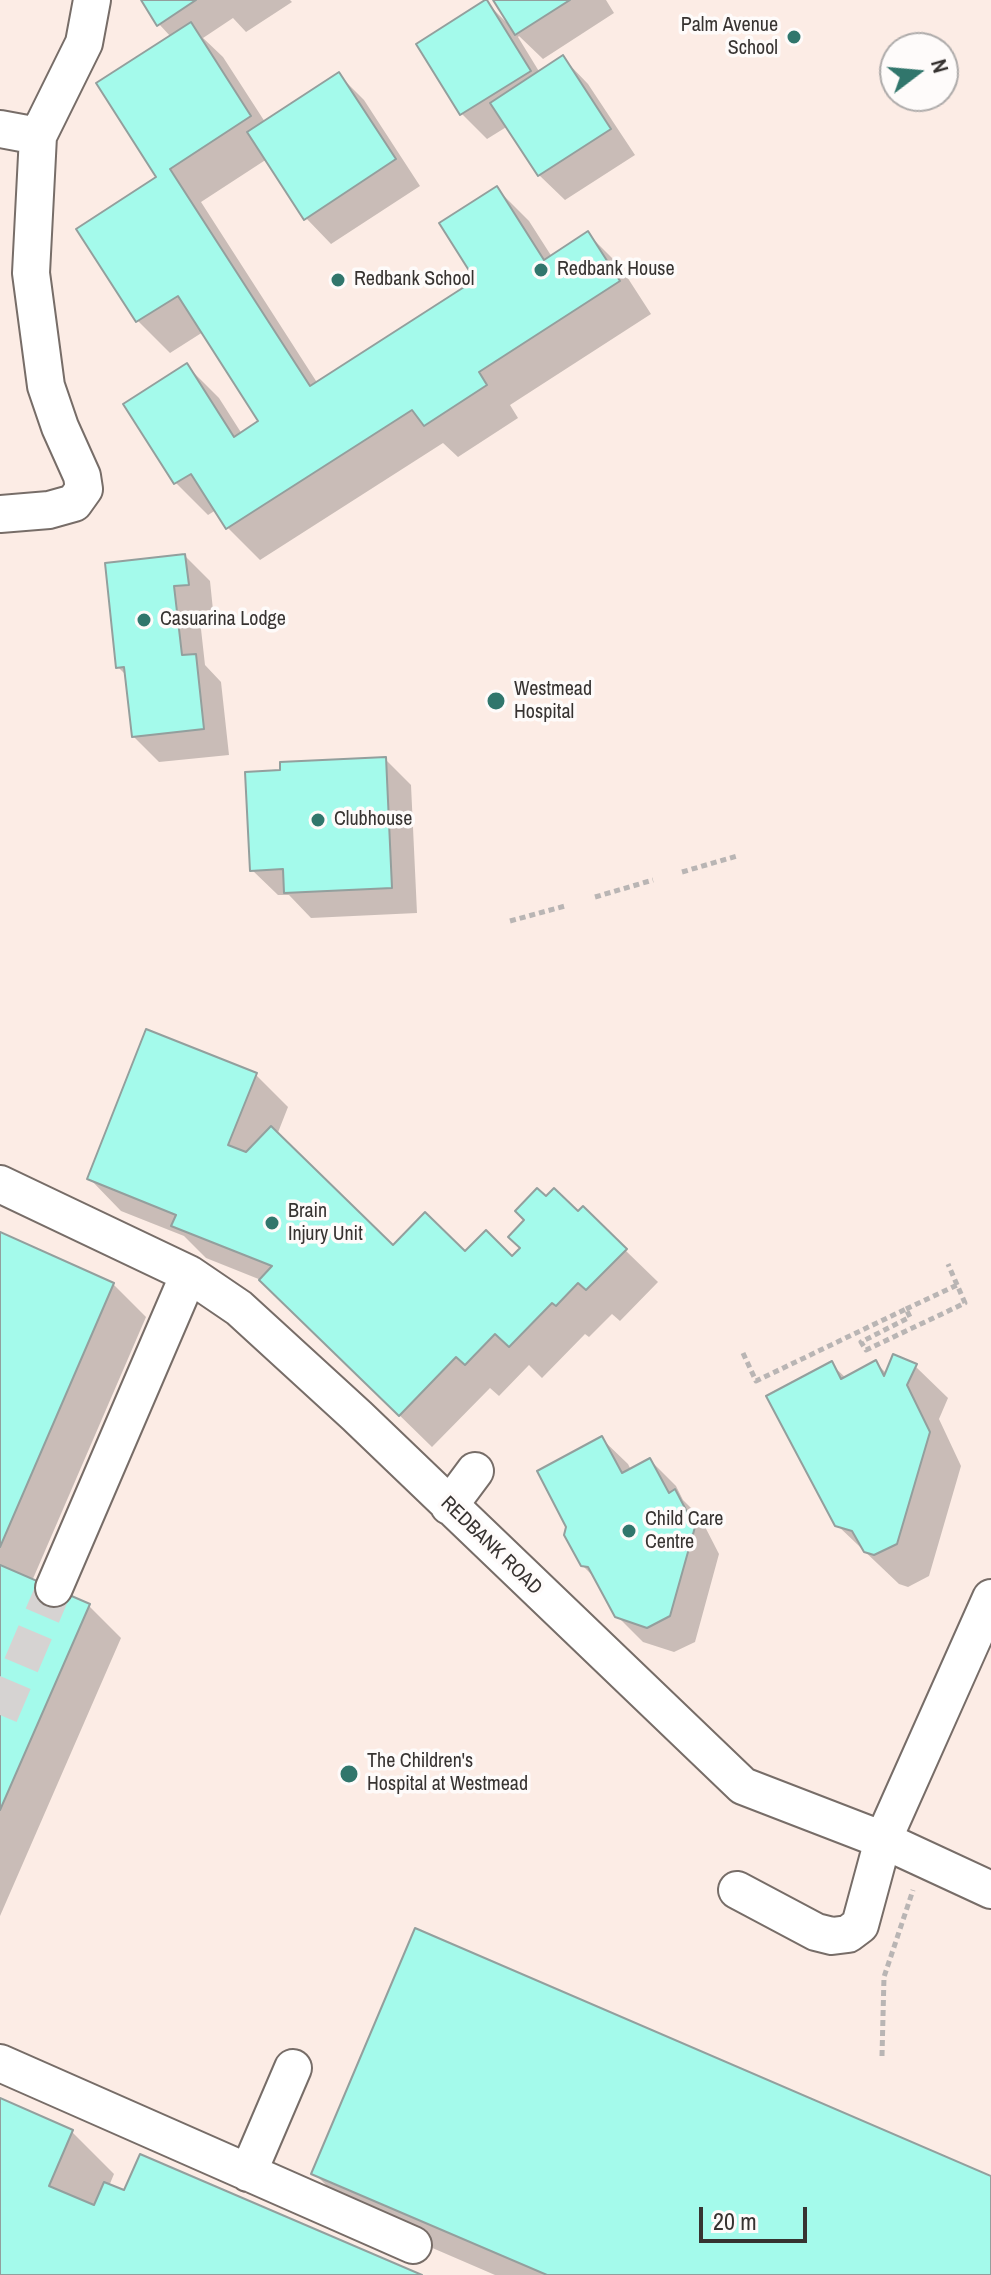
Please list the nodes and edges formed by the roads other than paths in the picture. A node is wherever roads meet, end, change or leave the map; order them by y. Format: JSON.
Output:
{"nodes":[{"id":1,"x":92,"y":0,"type":"edge"},
{"id":2,"x":0,"y":129,"type":"edge"},
{"id":3,"x":38,"y":136,"type":"junction"},
{"id":4,"x":0,"y":514,"type":"edge"},
{"id":5,"x":0,"y":1184,"type":"edge"},
{"id":6,"x":189,"y":1274,"type":"junction"},
{"id":7,"x":475,"y":1471,"type":"dead end"},
{"id":8,"x":449,"y":1506,"type":"junction"},
{"id":9,"x":54,"y":1588,"type":"tunnel mouth"},
{"id":10,"x":991,"y":1598,"type":"edge"},
{"id":11,"x":883,"y":1840,"type":"junction"},
{"id":12,"x":737,"y":1890,"type":"dead end"},
{"id":13,"x":991,"y":1890,"type":"edge"},
{"id":14,"x":0,"y":2063,"type":"edge"},
{"id":15,"x":293,"y":2068,"type":"dead end"},
{"id":16,"x":248,"y":2173,"type":"junction"},
{"id":17,"x":413,"y":2245,"type":"dead end"}],
"edges":[{"from":1,"to":3,"type":"street"},
{"from":2,"to":3,"type":"street"},
{"from":3,"to":4,"type":"street"},
{"from":5,"to":6,"type":"street","name":"REDBANK ROAD"},
{"from":6,"to":8,"type":"street","name":"REDBANK ROAD"},
{"from":6,"to":9,"type":"street"},
{"from":7,"to":8,"type":"street"},
{"from":8,"to":11,"type":"street","name":"REDBANK ROAD"},
{"from":10,"to":11,"type":"street"},
{"from":11,"to":12,"type":"street"},
{"from":11,"to":13,"type":"street","name":"REDBANK ROAD"},
{"from":14,"to":16,"type":"street"},
{"from":15,"to":16,"type":"street"},
{"from":16,"to":17,"type":"street"}]}
